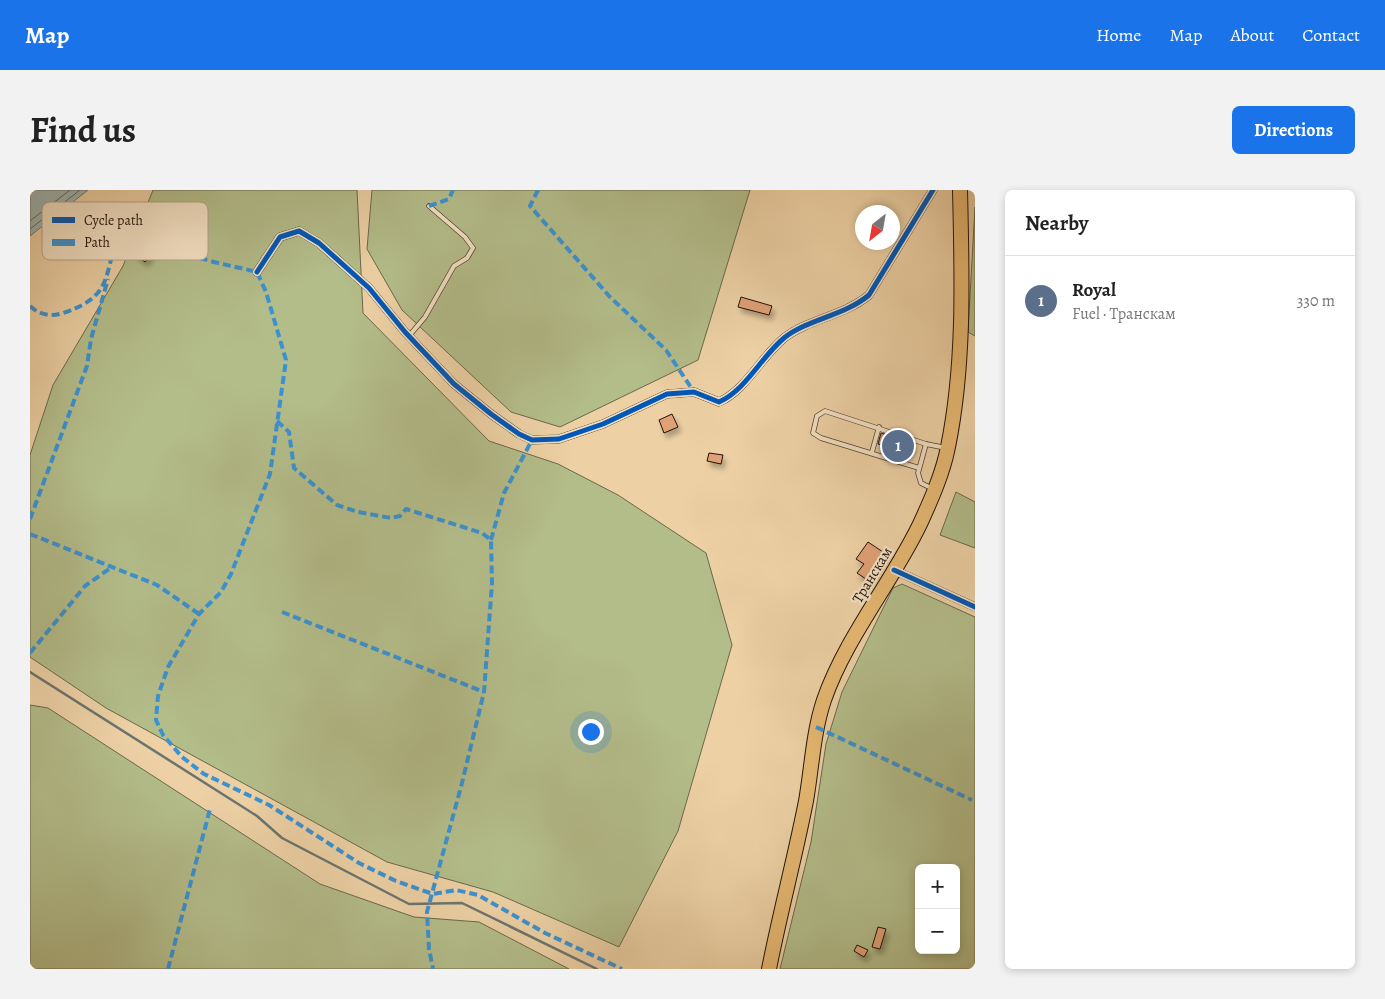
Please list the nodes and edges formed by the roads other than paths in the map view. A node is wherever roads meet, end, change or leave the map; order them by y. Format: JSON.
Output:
{"nodes":[{"id":1,"x":933,"y":190,"type":"edge"},
{"id":2,"x":960,"y":190,"type":"edge"},
{"id":3,"x":429,"y":206,"type":"dead end"},
{"id":4,"x":257,"y":272,"type":"dead end"},
{"id":5,"x":409,"y":336,"type":"junction"},
{"id":6,"x":879,"y":427,"type":"junction"},
{"id":7,"x":926,"y":444,"type":"junction"},
{"id":8,"x":948,"y":449,"type":"junction"},
{"id":9,"x":872,"y":452,"type":"junction"},
{"id":10,"x":919,"y":468,"type":"junction"},
{"id":11,"x":935,"y":490,"type":"junction"},
{"id":12,"x":894,"y":570,"type":"junction"},
{"id":13,"x":975,"y":607,"type":"edge"},
{"id":14,"x":769,"y":969,"type":"edge"}],
"edges":[{"from":1,"to":5,"type":"street"},
{"from":2,"to":8,"type":"highway","name":"Транскам"},
{"from":3,"to":5,"type":"lane"},
{"from":4,"to":5,"type":"street"},
{"from":6,"to":7,"type":"lane"},
{"from":6,"to":9,"type":"lane"},
{"from":6,"to":9,"type":"lane"},
{"from":7,"to":8,"type":"lane"},
{"from":7,"to":10,"type":"lane"},
{"from":8,"to":11,"type":"highway","name":"Транскам"},
{"from":9,"to":10,"type":"lane"},
{"from":10,"to":11,"type":"lane"},
{"from":11,"to":12,"type":"highway","name":"Транскам"},
{"from":12,"to":13,"type":"street"},
{"from":12,"to":14,"type":"highway","name":"Транскам"}]}
